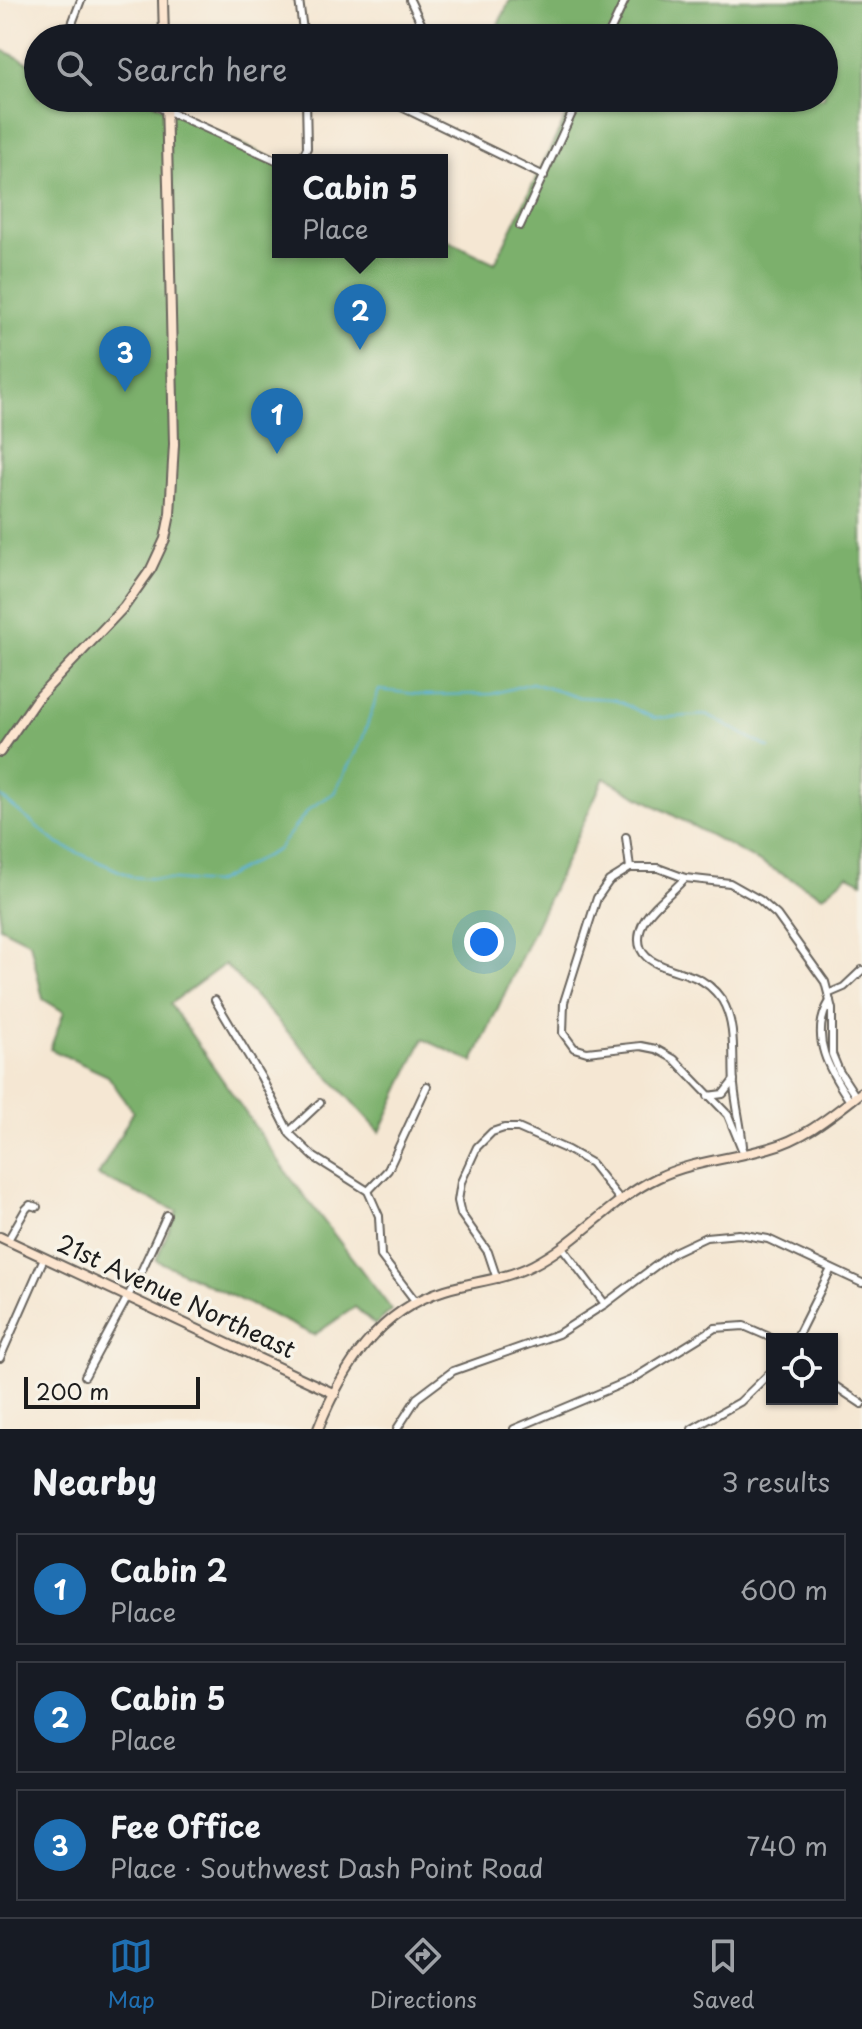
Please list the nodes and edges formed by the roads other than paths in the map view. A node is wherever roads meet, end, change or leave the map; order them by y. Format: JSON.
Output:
{"nodes":[{"id":1,"x":81,"y":0,"type":"edge"},
{"id":2,"x":163,"y":0,"type":"edge"},
{"id":3,"x":299,"y":0,"type":"edge"},
{"id":4,"x":625,"y":0,"type":"edge"},
{"id":5,"x":413,"y":1,"type":"edge"},
{"id":6,"x":72,"y":24,"type":"edge"},
{"id":7,"x":164,"y":24,"type":"edge"},
{"id":8,"x":302,"y":24,"type":"edge"},
{"id":9,"x":422,"y":24,"type":"edge"},
{"id":10,"x":614,"y":24,"type":"edge"},
{"id":11,"x":166,"y":112,"type":"edge"},
{"id":12,"x":172,"y":112,"type":"edge"},
{"id":13,"x":306,"y":112,"type":"edge"},
{"id":14,"x":412,"y":112,"type":"edge"},
{"id":15,"x":573,"y":112,"type":"edge"},
{"id":16,"x":304,"y":154,"type":"edge"},
{"id":17,"x":272,"y":158,"type":"edge"},
{"id":18,"x":544,"y":176,"type":"junction"},
{"id":19,"x":520,"y":226,"type":"dead end"},
{"id":20,"x":0,"y":752,"type":"edge"},
{"id":21,"x":626,"y":837,"type":"dead end"},
{"id":22,"x":630,"y":868,"type":"junction"},
{"id":23,"x":685,"y":878,"type":"junction"},
{"id":24,"x":862,"y":970,"type":"edge"},
{"id":25,"x":830,"y":993,"type":"junction"},
{"id":26,"x":215,"y":1000,"type":"dead end"},
{"id":27,"x":734,"y":1080,"type":"junction"},
{"id":28,"x":427,"y":1086,"type":"dead end"},
{"id":29,"x":708,"y":1096,"type":"junction"},
{"id":30,"x":856,"y":1097,"type":"edge"},
{"id":31,"x":320,"y":1103,"type":"dead end"},
{"id":32,"x":736,"y":1104,"type":"junction"},
{"id":33,"x":723,"y":1110,"type":"junction"},
{"id":34,"x":289,"y":1132,"type":"junction"},
{"id":35,"x":744,"y":1154,"type":"junction"},
{"id":36,"x":368,"y":1191,"type":"junction"},
{"id":37,"x":621,"y":1201,"type":"junction"},
{"id":38,"x":37,"y":1207,"type":"dead end"},
{"id":39,"x":167,"y":1215,"type":"dead end"},
{"id":40,"x":2,"y":1238,"type":"edge"},
{"id":41,"x":562,"y":1247,"type":"junction"},
{"id":42,"x":44,"y":1258,"type":"junction"},
{"id":43,"x":831,"y":1269,"type":"junction"},
{"id":44,"x":497,"y":1279,"type":"junction"},
{"id":45,"x":862,"y":1283,"type":"edge"},
{"id":46,"x":128,"y":1297,"type":"junction"},
{"id":47,"x":416,"y":1302,"type":"junction"},
{"id":48,"x":605,"y":1304,"type":"junction"},
{"id":49,"x":799,"y":1333,"type":"edge"},
{"id":50,"x":766,"y":1336,"type":"edge"},
{"id":51,"x":0,"y":1358,"type":"edge"},
{"id":52,"x":85,"y":1376,"type":"dead end"},
{"id":53,"x":766,"y":1377,"type":"edge"},
{"id":54,"x":838,"y":1388,"type":"edge"},
{"id":55,"x":335,"y":1394,"type":"junction"},
{"id":56,"x":862,"y":1404,"type":"edge"},
{"id":57,"x":318,"y":1429,"type":"edge"},
{"id":58,"x":397,"y":1429,"type":"edge"},
{"id":59,"x":514,"y":1429,"type":"edge"},
{"id":60,"x":694,"y":1429,"type":"edge"}],
"edges":[{"from":1,"to":6,"type":"street"},
{"from":2,"to":7,"type":"street"},
{"from":3,"to":8,"type":"street"},
{"from":4,"to":10,"type":"street"},
{"from":5,"to":9,"type":"street"},
{"from":11,"to":20,"type":"street"},
{"from":12,"to":17,"type":"street"},
{"from":13,"to":16,"type":"street"},
{"from":14,"to":18,"type":"street"},
{"from":15,"to":18,"type":"street"},
{"from":18,"to":19,"type":"street"},
{"from":21,"to":22,"type":"street"},
{"from":22,"to":23,"type":"street"},
{"from":22,"to":29,"type":"street"},
{"from":23,"to":25,"type":"street"},
{"from":23,"to":27,"type":"street"},
{"from":24,"to":25,"type":"street"},
{"from":25,"to":30,"type":"street"},
{"from":26,"to":34,"type":"street"},
{"from":27,"to":29,"type":"street"},
{"from":27,"to":32,"type":"street"},
{"from":28,"to":36,"type":"street"},
{"from":29,"to":33,"type":"street"},
{"from":30,"to":35,"type":"street"},
{"from":31,"to":34,"type":"street"},
{"from":32,"to":33,"type":"street"},
{"from":32,"to":35,"type":"street"},
{"from":33,"to":35,"type":"street"},
{"from":34,"to":36,"type":"street"},
{"from":35,"to":37,"type":"street"},
{"from":36,"to":47,"type":"street"},
{"from":37,"to":41,"type":"street"},
{"from":37,"to":44,"type":"street"},
{"from":38,"to":40,"type":"street"},
{"from":39,"to":46,"type":"street"},
{"from":40,"to":42,"type":"street","name":"21st Avenue Northeast"},
{"from":41,"to":44,"type":"street"},
{"from":41,"to":48,"type":"street"},
{"from":42,"to":46,"type":"street","name":"21st Avenue Northeast"},
{"from":42,"to":51,"type":"street"},
{"from":43,"to":45,"type":"street"},
{"from":43,"to":48,"type":"street"},
{"from":43,"to":49,"type":"street"},
{"from":44,"to":47,"type":"street"},
{"from":46,"to":52,"type":"street"},
{"from":46,"to":55,"type":"street","name":"21st Avenue Northeast"},
{"from":47,"to":55,"type":"street"},
{"from":48,"to":58,"type":"street"},
{"from":50,"to":59,"type":"street"},
{"from":53,"to":60,"type":"street"},
{"from":54,"to":56,"type":"street"},
{"from":55,"to":57,"type":"street"}]}
